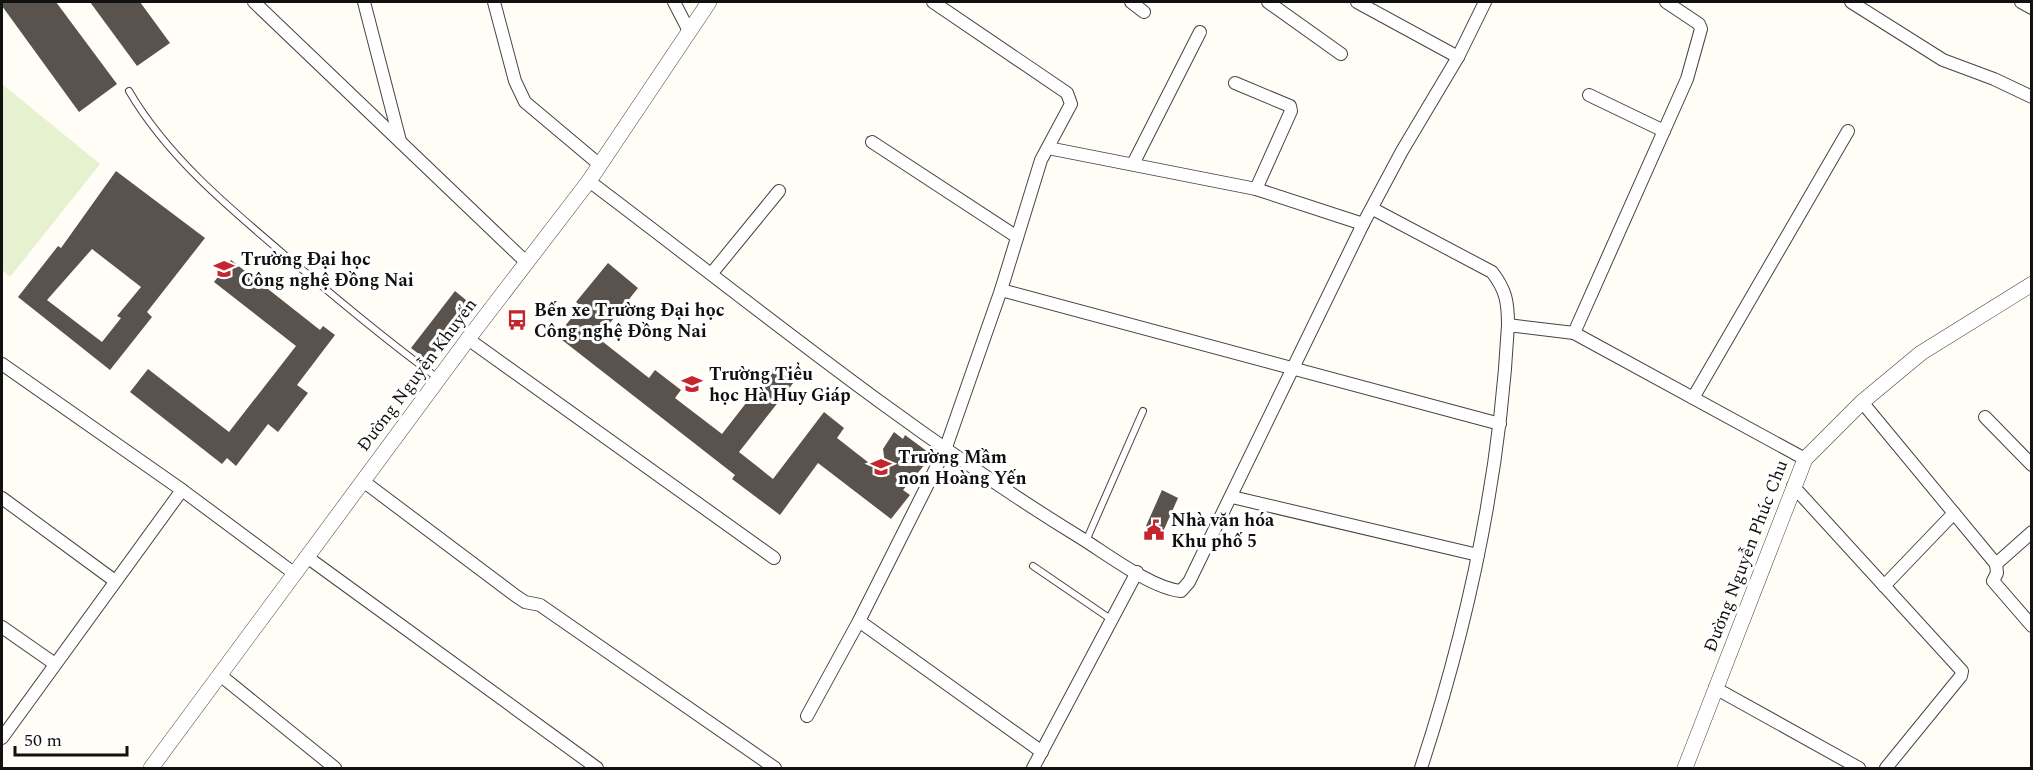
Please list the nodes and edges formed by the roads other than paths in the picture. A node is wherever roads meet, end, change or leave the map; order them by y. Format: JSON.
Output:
{"nodes":[{"id":1,"x":254,"y":2,"type":"edge"},
{"id":2,"x":364,"y":2,"type":"edge"},
{"id":3,"x":494,"y":2,"type":"edge"},
{"id":4,"x":674,"y":2,"type":"edge"},
{"id":5,"x":709,"y":2,"type":"edge"},
{"id":6,"x":933,"y":2,"type":"edge"},
{"id":7,"x":1131,"y":2,"type":"edge"},
{"id":8,"x":1268,"y":2,"type":"edge"},
{"id":9,"x":1357,"y":2,"type":"edge"},
{"id":10,"x":1485,"y":2,"type":"edge"},
{"id":11,"x":1666,"y":2,"type":"edge"},
{"id":12,"x":1851,"y":2,"type":"edge"},
{"id":13,"x":2021,"y":2,"type":"edge"},
{"id":14,"x":2031,"y":8,"type":"edge"},
{"id":15,"x":1144,"y":12,"type":"dead end"},
{"id":16,"x":689,"y":31,"type":"junction"},
{"id":17,"x":1200,"y":32,"type":"dead end"},
{"id":18,"x":1341,"y":54,"type":"dead end"},
{"id":19,"x":1458,"y":57,"type":"junction"},
{"id":20,"x":1235,"y":83,"type":"dead end"},
{"id":21,"x":129,"y":91,"type":"dead end"},
{"id":22,"x":1589,"y":95,"type":"dead end"},
{"id":23,"x":2031,"y":97,"type":"edge"},
{"id":24,"x":1664,"y":131,"type":"junction"},
{"id":25,"x":1848,"y":131,"type":"dead end"},
{"id":26,"x":400,"y":142,"type":"junction"},
{"id":27,"x":872,"y":142,"type":"dead end"},
{"id":28,"x":1048,"y":148,"type":"junction"},
{"id":29,"x":1133,"y":164,"type":"junction"},
{"id":30,"x":600,"y":165,"type":"junction"},
{"id":31,"x":589,"y":181,"type":"junction"},
{"id":32,"x":1256,"y":189,"type":"junction"},
{"id":33,"x":779,"y":191,"type":"dead end"},
{"id":34,"x":1373,"y":209,"type":"junction"},
{"id":35,"x":1364,"y":224,"type":"junction"},
{"id":36,"x":1017,"y":237,"type":"junction"},
{"id":37,"x":527,"y":262,"type":"junction"},
{"id":38,"x":712,"y":273,"type":"junction"},
{"id":39,"x":2031,"y":284,"type":"edge"},
{"id":40,"x":1001,"y":290,"type":"junction"},
{"id":41,"x":1508,"y":325,"type":"junction"},
{"id":42,"x":1574,"y":333,"type":"junction"},
{"id":43,"x":468,"y":339,"type":"junction"},
{"id":44,"x":2,"y":364,"type":"edge"},
{"id":45,"x":1294,"y":371,"type":"junction"},
{"id":46,"x":439,"y":379,"type":"junction"},
{"id":47,"x":1693,"y":398,"type":"junction"},
{"id":48,"x":1862,"y":402,"type":"junction"},
{"id":49,"x":1143,"y":411,"type":"dead end"},
{"id":50,"x":1985,"y":417,"type":"dead end"},
{"id":51,"x":1500,"y":424,"type":"junction"},
{"id":52,"x":945,"y":450,"type":"junction"},
{"id":53,"x":1805,"y":459,"type":"junction"},
{"id":54,"x":2031,"y":465,"type":"edge"},
{"id":55,"x":363,"y":481,"type":"junction"},
{"id":56,"x":1793,"y":486,"type":"junction"},
{"id":57,"x":182,"y":490,"type":"junction"},
{"id":58,"x":1232,"y":497,"type":"junction"},
{"id":59,"x":2,"y":498,"type":"edge"},
{"id":60,"x":1954,"y":513,"type":"junction"},
{"id":61,"x":2031,"y":532,"type":"edge"},
{"id":62,"x":1086,"y":541,"type":"junction"},
{"id":63,"x":1478,"y":555,"type":"junction"},
{"id":64,"x":307,"y":557,"type":"junction"},
{"id":65,"x":774,"y":558,"type":"dead end"},
{"id":66,"x":1996,"y":564,"type":"junction"},
{"id":67,"x":1033,"y":566,"type":"dead end"},
{"id":68,"x":1137,"y":572,"type":"junction"},
{"id":69,"x":294,"y":574,"type":"junction"},
{"id":70,"x":115,"y":581,"type":"junction"},
{"id":71,"x":1884,"y":586,"type":"junction"},
{"id":72,"x":859,"y":621,"type":"junction"},
{"id":73,"x":1112,"y":621,"type":"junction"},
{"id":74,"x":2031,"y":626,"type":"edge"},
{"id":75,"x":2,"y":627,"type":"edge"},
{"id":76,"x":55,"y":664,"type":"junction"},
{"id":77,"x":220,"y":675,"type":"junction"},
{"id":78,"x":1715,"y":688,"type":"junction"},
{"id":79,"x":807,"y":716,"type":"dead end"},
{"id":80,"x":2,"y":738,"type":"edge"},
{"id":81,"x":1042,"y":752,"type":"junction"},
{"id":82,"x":151,"y":768,"type":"edge"},
{"id":83,"x":335,"y":768,"type":"edge"},
{"id":84,"x":597,"y":768,"type":"edge"},
{"id":85,"x":775,"y":768,"type":"edge"},
{"id":86,"x":1033,"y":768,"type":"edge"},
{"id":87,"x":1421,"y":768,"type":"edge"},
{"id":88,"x":1685,"y":768,"type":"edge"},
{"id":89,"x":1859,"y":768,"type":"edge"},
{"id":90,"x":1887,"y":768,"type":"edge"}],
"edges":[{"from":1,"to":26,"type":"street"},
{"from":2,"to":26,"type":"street"},
{"from":3,"to":30,"type":"street"},
{"from":4,"to":16,"type":"street"},
{"from":5,"to":16,"type":"street","name":"Đường Nguyễn Khuyến"},
{"from":6,"to":28,"type":"street"},
{"from":7,"to":15,"type":"street"},
{"from":8,"to":18,"type":"street"},
{"from":9,"to":19,"type":"street"},
{"from":10,"to":19,"type":"street"},
{"from":11,"to":24,"type":"street"},
{"from":12,"to":23,"type":"street"},
{"from":13,"to":14,"type":"street"},
{"from":16,"to":30,"type":"street","name":"Đường Nguyễn Khuyến"},
{"from":17,"to":29,"type":"street"},
{"from":19,"to":34,"type":"street"},
{"from":20,"to":32,"type":"street"},
{"from":21,"to":46,"type":"lane"},
{"from":22,"to":24,"type":"street"},
{"from":24,"to":42,"type":"street"},
{"from":25,"to":47,"type":"street"},
{"from":26,"to":37,"type":"street"},
{"from":27,"to":36,"type":"street"},
{"from":28,"to":29,"type":"street"},
{"from":28,"to":36,"type":"street"},
{"from":29,"to":32,"type":"street"},
{"from":30,"to":31,"type":"street","name":"Đường Nguyễn Khuyến"},
{"from":31,"to":37,"type":"street","name":"Đường Nguyễn Khuyến"},
{"from":31,"to":38,"type":"street"},
{"from":32,"to":35,"type":"street"},
{"from":33,"to":38,"type":"street"},
{"from":34,"to":35,"type":"street"},
{"from":34,"to":41,"type":"street"},
{"from":35,"to":45,"type":"street"},
{"from":36,"to":40,"type":"street"},
{"from":37,"to":43,"type":"street","name":"Đường Nguyễn Khuyến"},
{"from":38,"to":52,"type":"street"},
{"from":39,"to":48,"type":"street","name":"Đường Nguyễn Phúc Chu"},
{"from":40,"to":45,"type":"street"},
{"from":40,"to":52,"type":"street"},
{"from":41,"to":42,"type":"street"},
{"from":41,"to":51,"type":"street"},
{"from":42,"to":47,"type":"street"},
{"from":43,"to":46,"type":"street","name":"Đường Nguyễn Khuyến"},
{"from":43,"to":65,"type":"street"},
{"from":44,"to":57,"type":"street"},
{"from":45,"to":51,"type":"street"},
{"from":45,"to":58,"type":"street"},
{"from":46,"to":55,"type":"street","name":"Đường Nguyễn Khuyến"},
{"from":47,"to":53,"type":"street"},
{"from":48,"to":53,"type":"street","name":"Đường Nguyễn Phúc Chu"},
{"from":48,"to":60,"type":"street"},
{"from":49,"to":62,"type":"lane"},
{"from":50,"to":54,"type":"street"},
{"from":51,"to":63,"type":"street"},
{"from":52,"to":62,"type":"street"},
{"from":52,"to":72,"type":"street"},
{"from":53,"to":56,"type":"street","name":"Đường Nguyễn Phúc Chu"},
{"from":55,"to":64,"type":"street","name":"Đường Nguyễn Khuyến"},
{"from":55,"to":85,"type":"street"},
{"from":56,"to":71,"type":"street"},
{"from":56,"to":78,"type":"street","name":"Đường Nguyễn Phúc Chu"},
{"from":57,"to":69,"type":"street"},
{"from":57,"to":70,"type":"street"},
{"from":58,"to":63,"type":"street"},
{"from":58,"to":68,"type":"street"},
{"from":59,"to":70,"type":"street"},
{"from":60,"to":66,"type":"street"},
{"from":60,"to":71,"type":"street"},
{"from":61,"to":66,"type":"street"},
{"from":62,"to":68,"type":"street"},
{"from":63,"to":87,"type":"street"},
{"from":64,"to":69,"type":"street","name":"Đường Nguyễn Khuyến"},
{"from":64,"to":84,"type":"street"},
{"from":66,"to":74,"type":"street"},
{"from":67,"to":73,"type":"lane"},
{"from":68,"to":73,"type":"street"},
{"from":69,"to":77,"type":"street","name":"Đường Nguyễn Khuyến"},
{"from":70,"to":76,"type":"street"},
{"from":71,"to":90,"type":"street"},
{"from":72,"to":79,"type":"street"},
{"from":72,"to":81,"type":"street"},
{"from":73,"to":81,"type":"street"},
{"from":75,"to":76,"type":"street"},
{"from":76,"to":80,"type":"street"},
{"from":77,"to":82,"type":"street","name":"Đường Nguyễn Khuyến"},
{"from":77,"to":83,"type":"street"},
{"from":78,"to":88,"type":"street","name":"Đường Nguyễn Phúc Chu"},
{"from":78,"to":89,"type":"street"},
{"from":81,"to":86,"type":"street"}]}
